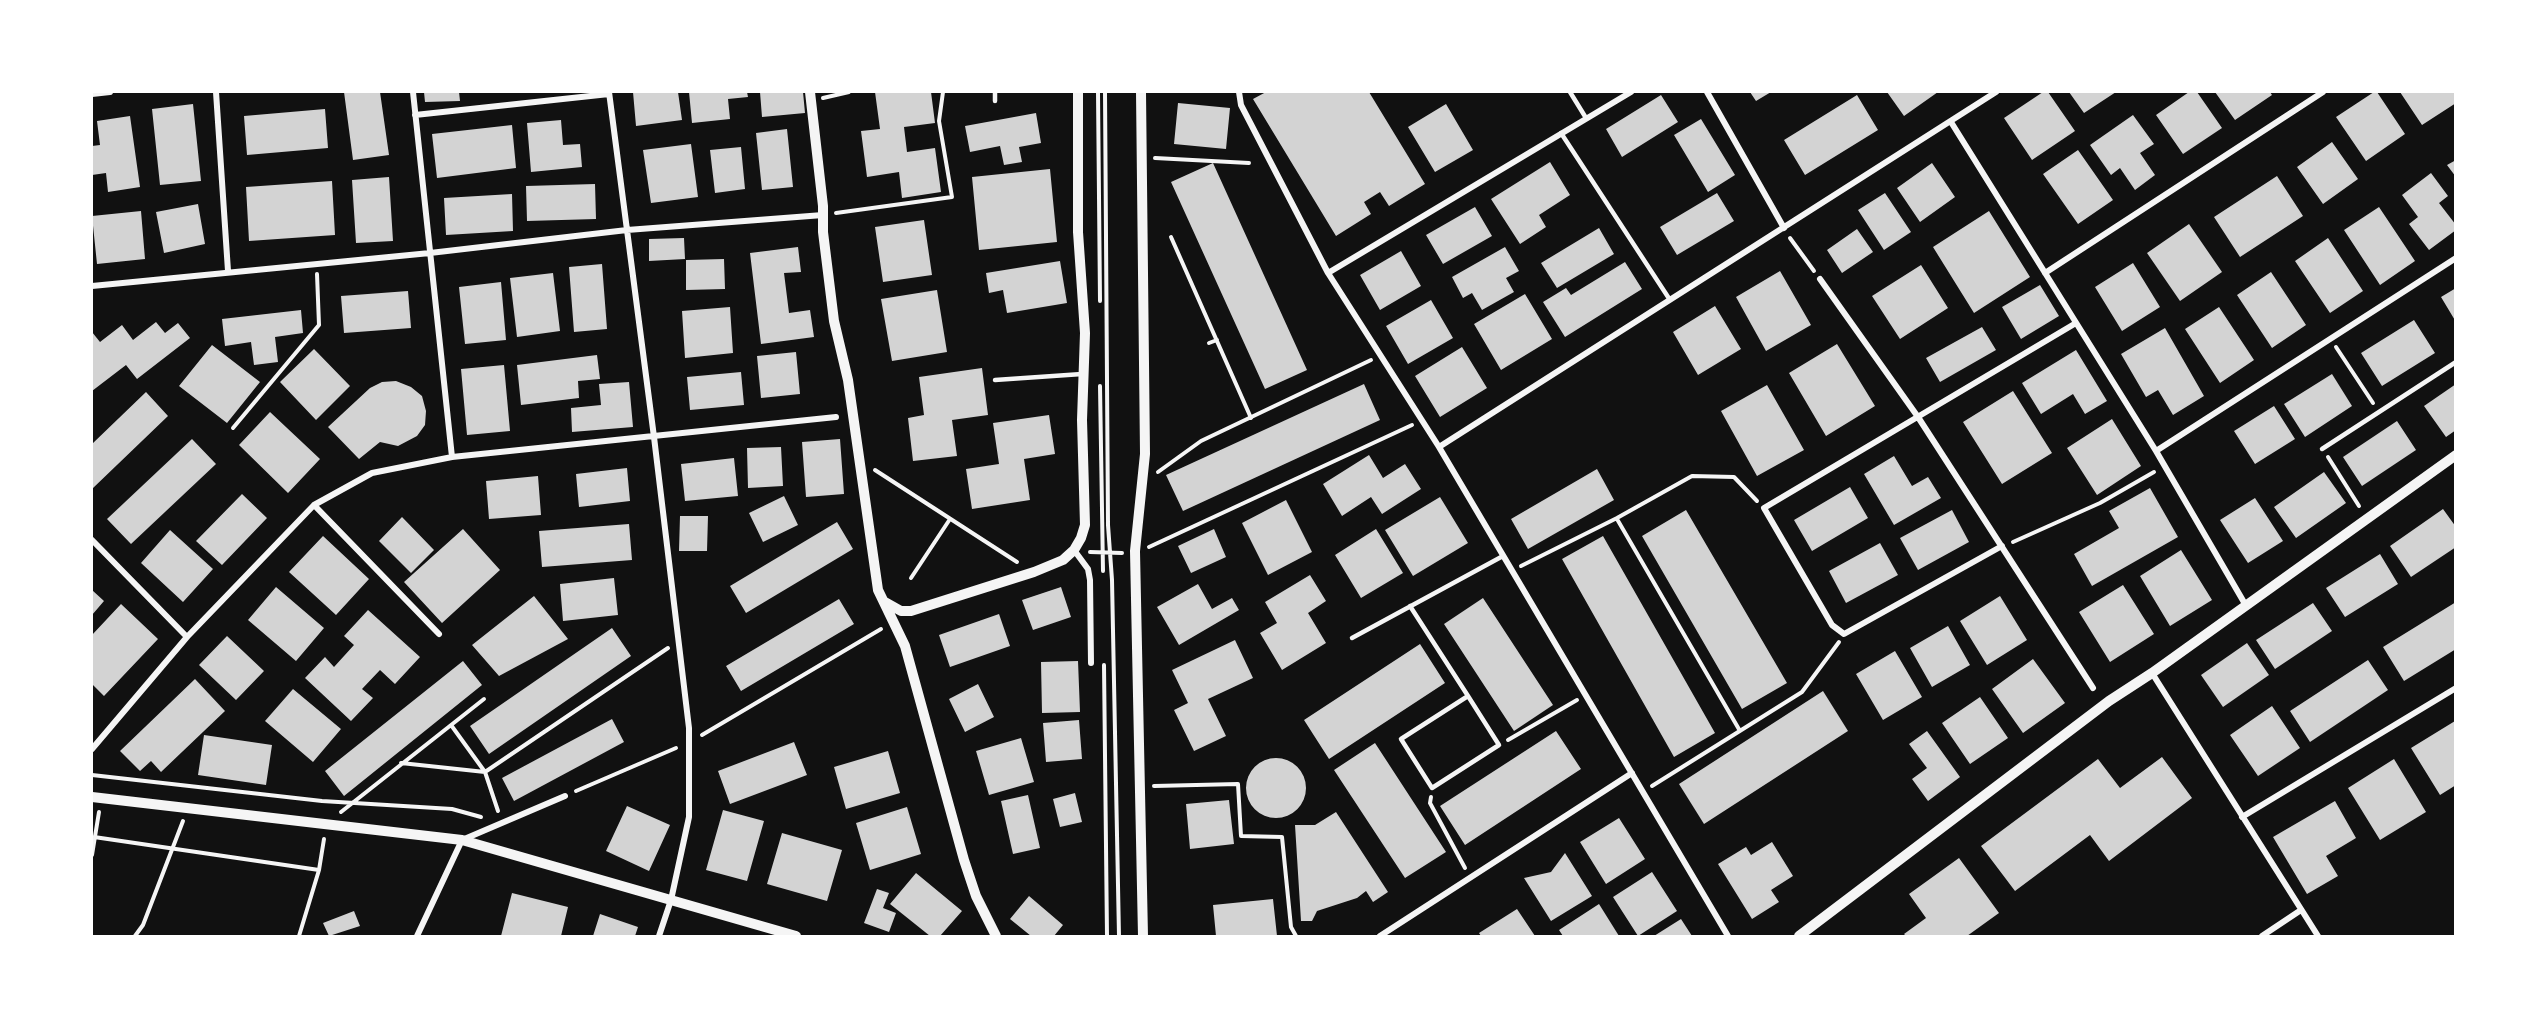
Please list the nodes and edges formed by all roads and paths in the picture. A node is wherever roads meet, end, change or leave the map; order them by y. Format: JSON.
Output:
{"nodes":[{"id":1,"x":110,"y":92,"type":"edge"},
{"id":2,"x":216,"y":92,"type":"edge"},
{"id":3,"x":412,"y":92,"type":"edge"},
{"id":4,"x":849,"y":92,"type":"edge"},
{"id":5,"x":943,"y":92,"type":"edge"},
{"id":6,"x":995,"y":92,"type":"edge"},
{"id":7,"x":1077,"y":92,"type":"edge"},
{"id":8,"x":1098,"y":92,"type":"edge"},
{"id":9,"x":1106,"y":92,"type":"edge"},
{"id":10,"x":1141,"y":92,"type":"edge"},
{"id":11,"x":1239,"y":92,"type":"edge"},
{"id":12,"x":1570,"y":92,"type":"edge"},
{"id":13,"x":1631,"y":92,"type":"edge"},
{"id":14,"x":1707,"y":92,"type":"edge"},
{"id":15,"x":1996,"y":92,"type":"edge"},
{"id":16,"x":2323,"y":92,"type":"edge"},
{"id":17,"x":609,"y":93,"type":"edge"},
{"id":18,"x":92,"y":94,"type":"edge"},
{"id":19,"x":810,"y":96,"type":"edge"},
{"id":20,"x":996,"y":101,"type":"dead end"},
{"id":21,"x":415,"y":115,"type":"junction"},
{"id":22,"x":1586,"y":118,"type":"junction"},
{"id":23,"x":1951,"y":122,"type":"junction"},
{"id":24,"x":1561,"y":133,"type":"junction"},
{"id":25,"x":1154,"y":158,"type":"dead end"},
{"id":26,"x":1249,"y":163,"type":"dead end"},
{"id":27,"x":823,"y":215,"type":"junction"},
{"id":28,"x":1784,"y":228,"type":"junction"},
{"id":29,"x":627,"y":230,"type":"junction"},
{"id":30,"x":1171,"y":237,"type":"dead end"},
{"id":31,"x":430,"y":253,"type":"junction"},
{"id":32,"x":2456,"y":258,"type":"edge"},
{"id":33,"x":317,"y":264,"type":"junction"},
{"id":34,"x":228,"y":271,"type":"junction"},
{"id":35,"x":1328,"y":273,"type":"junction"},
{"id":36,"x":2045,"y":273,"type":"junction"},
{"id":37,"x":1820,"y":279,"type":"joint"},
{"id":38,"x":92,"y":286,"type":"edge"},
{"id":39,"x":1670,"y":300,"type":"junction"},
{"id":40,"x":1100,"y":312,"type":"dead end"},
{"id":41,"x":2076,"y":323,"type":"junction"},
{"id":42,"x":2331,"y":338,"type":"junction"},
{"id":43,"x":1216,"y":340,"type":"junction"},
{"id":44,"x":1209,"y":343,"type":"dead end"},
{"id":45,"x":2456,"y":362,"type":"edge"},
{"id":46,"x":1356,"y":366,"type":"dead end"},
{"id":47,"x":1082,"y":374,"type":"junction"},
{"id":48,"x":995,"y":380,"type":"dead end"},
{"id":49,"x":1100,"y":381,"type":"dead end"},
{"id":50,"x":2375,"y":407,"type":"dead end"},
{"id":51,"x":836,"y":417,"type":"dead end"},
{"id":52,"x":1918,"y":417,"type":"junction"},
{"id":53,"x":1251,"y":418,"type":"junction"},
{"id":54,"x":1421,"y":421,"type":"junction"},
{"id":55,"x":233,"y":428,"type":"dead end"},
{"id":56,"x":654,"y":437,"type":"junction"},
{"id":57,"x":1439,"y":447,"type":"junction"},
{"id":58,"x":2322,"y":449,"type":"joint"},
{"id":59,"x":2156,"y":451,"type":"junction"},
{"id":60,"x":2456,"y":455,"type":"edge"},
{"id":61,"x":452,"y":457,"type":"junction"},
{"id":62,"x":859,"y":460,"type":"junction"},
{"id":63,"x":2165,"y":465,"type":"junction"},
{"id":64,"x":1151,"y":477,"type":"dead end"},
{"id":65,"x":314,"y":505,"type":"junction"},
{"id":66,"x":1764,"y":508,"type":"junction"},
{"id":67,"x":1617,"y":518,"type":"junction"},
{"id":68,"x":2366,"y":518,"type":"junction"},
{"id":69,"x":950,"y":519,"type":"junction"},
{"id":70,"x":92,"y":540,"type":"edge"},
{"id":71,"x":2002,"y":546,"type":"junction"},
{"id":72,"x":1074,"y":550,"type":"junction"},
{"id":73,"x":1135,"y":551,"type":"junction"},
{"id":74,"x":1102,"y":554,"type":"junction"},
{"id":75,"x":1111,"y":554,"type":"junction"},
{"id":76,"x":1503,"y":556,"type":"junction"},
{"id":77,"x":1512,"y":571,"type":"junction"},
{"id":78,"x":1034,"y":572,"type":"junction"},
{"id":79,"x":1103,"y":572,"type":"dead end"},
{"id":80,"x":911,"y":578,"type":"dead end"},
{"id":81,"x":881,"y":598,"type":"junction"},
{"id":82,"x":2245,"y":604,"type":"junction"},
{"id":83,"x":1410,"y":606,"type":"junction"},
{"id":84,"x":894,"y":621,"type":"junction"},
{"id":85,"x":439,"y":634,"type":"dead end"},
{"id":86,"x":1844,"y":634,"type":"junction"},
{"id":87,"x":187,"y":637,"type":"junction"},
{"id":88,"x":1352,"y":638,"type":"dead end"},
{"id":89,"x":678,"y":640,"type":"junction"},
{"id":90,"x":1104,"y":654,"type":"dead end"},
{"id":91,"x":1091,"y":663,"type":"dead end"},
{"id":92,"x":2152,"y":673,"type":"junction"},
{"id":93,"x":2093,"y":688,"type":"dead end"},
{"id":94,"x":2456,"y":688,"type":"edge"},
{"id":95,"x":1586,"y":695,"type":"junction"},
{"id":96,"x":1468,"y":696,"type":"junction"},
{"id":97,"x":484,"y":699,"type":"dead end"},
{"id":98,"x":450,"y":725,"type":"junction"},
{"id":99,"x":1740,"y":731,"type":"junction"},
{"id":100,"x":689,"y":743,"type":"junction"},
{"id":101,"x":1499,"y":745,"type":"junction"},
{"id":102,"x":92,"y":749,"type":"edge"},
{"id":103,"x":401,"y":763,"type":"junction"},
{"id":104,"x":485,"y":772,"type":"junction"},
{"id":105,"x":1632,"y":773,"type":"junction"},
{"id":106,"x":92,"y":775,"type":"edge"},
{"id":107,"x":1138,"y":786,"type":"junction"},
{"id":108,"x":1432,"y":788,"type":"junction"},
{"id":109,"x":1643,"y":792,"type":"junction"},
{"id":110,"x":565,"y":796,"type":"joint"},
{"id":111,"x":96,"y":797,"type":"edge"},
{"id":112,"x":352,"y":803,"type":"junction"},
{"id":113,"x":189,"y":808,"type":"junction"},
{"id":114,"x":2242,"y":817,"type":"junction"},
{"id":115,"x":502,"y":823,"type":"junction"},
{"id":116,"x":326,"y":824,"type":"junction"},
{"id":117,"x":94,"y":837,"type":"junction"},
{"id":118,"x":462,"y":840,"type":"junction"},
{"id":119,"x":171,"y":848,"type":"junction"},
{"id":120,"x":92,"y":855,"type":"edge"},
{"id":121,"x":319,"y":870,"type":"junction"},
{"id":122,"x":1470,"y":878,"type":"junction"},
{"id":123,"x":671,"y":900,"type":"junction"},
{"id":124,"x":2301,"y":910,"type":"junction"},
{"id":125,"x":135,"y":936,"type":"edge"},
{"id":126,"x":299,"y":936,"type":"edge"},
{"id":127,"x":417,"y":936,"type":"edge"},
{"id":128,"x":659,"y":936,"type":"edge"},
{"id":129,"x":796,"y":936,"type":"edge"},
{"id":130,"x":996,"y":936,"type":"edge"},
{"id":131,"x":1107,"y":936,"type":"edge"},
{"id":132,"x":1119,"y":936,"type":"edge"},
{"id":133,"x":1143,"y":936,"type":"edge"},
{"id":134,"x":1296,"y":936,"type":"edge"},
{"id":135,"x":1380,"y":936,"type":"edge"},
{"id":136,"x":1728,"y":936,"type":"edge"},
{"id":137,"x":1798,"y":936,"type":"edge"},
{"id":138,"x":2262,"y":936,"type":"edge"},
{"id":139,"x":2318,"y":936,"type":"edge"}],
"edges":[{"from":1,"to":18,"type":"street"},
{"from":2,"to":34,"type":"street"},
{"from":3,"to":21,"type":"street"},
{"from":4,"to":19,"type":"path"},
{"from":5,"to":27,"type":"path"},
{"from":6,"to":20,"type":"lane"},
{"from":7,"to":47,"type":"street"},
{"from":8,"to":40,"type":"path"},
{"from":9,"to":75,"type":"path"},
{"from":10,"to":73,"type":"street"},
{"from":11,"to":35,"type":"street"},
{"from":12,"to":22,"type":"lane"},
{"from":13,"to":22,"type":"street"},
{"from":14,"to":28,"type":"street"},
{"from":15,"to":23,"type":"street"},
{"from":16,"to":36,"type":"street"},
{"from":17,"to":21,"type":"street"},
{"from":17,"to":29,"type":"street"},
{"from":19,"to":27,"type":"street"},
{"from":21,"to":31,"type":"street"},
{"from":22,"to":24,"type":"street"},
{"from":23,"to":28,"type":"street"},
{"from":23,"to":36,"type":"street"},
{"from":24,"to":35,"type":"street"},
{"from":24,"to":39,"type":"lane"},
{"from":25,"to":26,"type":"path"},
{"from":27,"to":29,"type":"street"},
{"from":27,"to":62,"type":"street"},
{"from":28,"to":37,"type":"path"},
{"from":28,"to":39,"type":"street"},
{"from":29,"to":31,"type":"street"},
{"from":29,"to":56,"type":"street"},
{"from":30,"to":43,"type":"path"},
{"from":31,"to":33,"type":"street"},
{"from":31,"to":61,"type":"street"},
{"from":32,"to":42,"type":"street"},
{"from":33,"to":34,"type":"street"},
{"from":33,"to":55,"type":"path"},
{"from":34,"to":38,"type":"street"},
{"from":35,"to":54,"type":"street"},
{"from":36,"to":41,"type":"street"},
{"from":37,"to":52,"type":"street"},
{"from":39,"to":57,"type":"street"},
{"from":41,"to":52,"type":"street"},
{"from":41,"to":59,"type":"street"},
{"from":42,"to":50,"type":"path"},
{"from":42,"to":59,"type":"street"},
{"from":43,"to":44,"type":"path"},
{"from":43,"to":53,"type":"path"},
{"from":45,"to":58,"type":"lane"},
{"from":46,"to":53,"type":"path"},
{"from":47,"to":48,"type":"lane"},
{"from":47,"to":72,"type":"street"},
{"from":49,"to":74,"type":"path"},
{"from":51,"to":56,"type":"street"},
{"from":52,"to":66,"type":"street"},
{"from":52,"to":71,"type":"street"},
{"from":53,"to":64,"type":"path"},
{"from":54,"to":57,"type":"street"},
{"from":54,"to":73,"type":"path"},
{"from":56,"to":61,"type":"street"},
{"from":56,"to":89,"type":"street"},
{"from":57,"to":76,"type":"street"},
{"from":58,"to":68,"type":"path"},
{"from":59,"to":63,"type":"street"},
{"from":60,"to":68,"type":"street"},
{"from":61,"to":65,"type":"street"},
{"from":62,"to":69,"type":"path"},
{"from":62,"to":81,"type":"street"},
{"from":63,"to":71,"type":"path"},
{"from":63,"to":82,"type":"street"},
{"from":65,"to":85,"type":"street"},
{"from":65,"to":87,"type":"street"},
{"from":66,"to":67,"type":"path"},
{"from":66,"to":86,"type":"street"},
{"from":67,"to":77,"type":"path"},
{"from":67,"to":99,"type":"path"},
{"from":68,"to":82,"type":"street"},
{"from":69,"to":78,"type":"path"},
{"from":69,"to":80,"type":"path"},
{"from":70,"to":87,"type":"street"},
{"from":71,"to":86,"type":"street"},
{"from":71,"to":93,"type":"street"},
{"from":72,"to":74,"type":"path"},
{"from":72,"to":78,"type":"street"},
{"from":72,"to":91,"type":"street"},
{"from":73,"to":75,"type":"path"},
{"from":73,"to":107,"type":"street"},
{"from":74,"to":75,"type":"path"},
{"from":74,"to":79,"type":"path"},
{"from":75,"to":132,"type":"path"},
{"from":76,"to":77,"type":"street"},
{"from":76,"to":83,"type":"lane"},
{"from":77,"to":95,"type":"street"},
{"from":78,"to":81,"type":"street"},
{"from":81,"to":84,"type":"street"},
{"from":82,"to":92,"type":"street"},
{"from":83,"to":88,"type":"lane"},
{"from":83,"to":96,"type":"lane"},
{"from":84,"to":100,"type":"path"},
{"from":84,"to":130,"type":"street"},
{"from":86,"to":99,"type":"path"},
{"from":87,"to":102,"type":"street"},
{"from":89,"to":100,"type":"street"},
{"from":89,"to":104,"type":"path"},
{"from":90,"to":131,"type":"path"},
{"from":92,"to":114,"type":"street"},
{"from":92,"to":137,"type":"street"},
{"from":94,"to":114,"type":"street"},
{"from":95,"to":101,"type":"path"},
{"from":95,"to":105,"type":"street"},
{"from":96,"to":101,"type":"lane"},
{"from":96,"to":108,"type":"lane"},
{"from":97,"to":98,"type":"path"},
{"from":98,"to":103,"type":"path"},
{"from":98,"to":104,"type":"path"},
{"from":99,"to":109,"type":"path"},
{"from":100,"to":110,"type":"path"},
{"from":100,"to":123,"type":"street"},
{"from":101,"to":108,"type":"lane"},
{"from":103,"to":104,"type":"path"},
{"from":103,"to":112,"type":"path"},
{"from":104,"to":115,"type":"path"},
{"from":105,"to":109,"type":"street"},
{"from":105,"to":122,"type":"street"},
{"from":106,"to":112,"type":"path"},
{"from":107,"to":133,"type":"street"},
{"from":107,"to":134,"type":"path"},
{"from":108,"to":122,"type":"path"},
{"from":109,"to":136,"type":"street"},
{"from":110,"to":115,"type":"street"},
{"from":111,"to":113,"type":"street"},
{"from":111,"to":117,"type":"path"},
{"from":112,"to":115,"type":"path"},
{"from":112,"to":116,"type":"path"},
{"from":113,"to":116,"type":"street"},
{"from":113,"to":119,"type":"path"},
{"from":114,"to":124,"type":"street"},
{"from":115,"to":118,"type":"street"},
{"from":116,"to":118,"type":"street"},
{"from":116,"to":121,"type":"path"},
{"from":117,"to":119,"type":"path"},
{"from":117,"to":120,"type":"path"},
{"from":118,"to":123,"type":"street"},
{"from":118,"to":127,"type":"street"},
{"from":119,"to":121,"type":"path"},
{"from":119,"to":125,"type":"path"},
{"from":121,"to":126,"type":"path"},
{"from":122,"to":135,"type":"street"},
{"from":123,"to":128,"type":"street"},
{"from":123,"to":129,"type":"street"},
{"from":124,"to":138,"type":"street"},
{"from":124,"to":139,"type":"street"}]}
